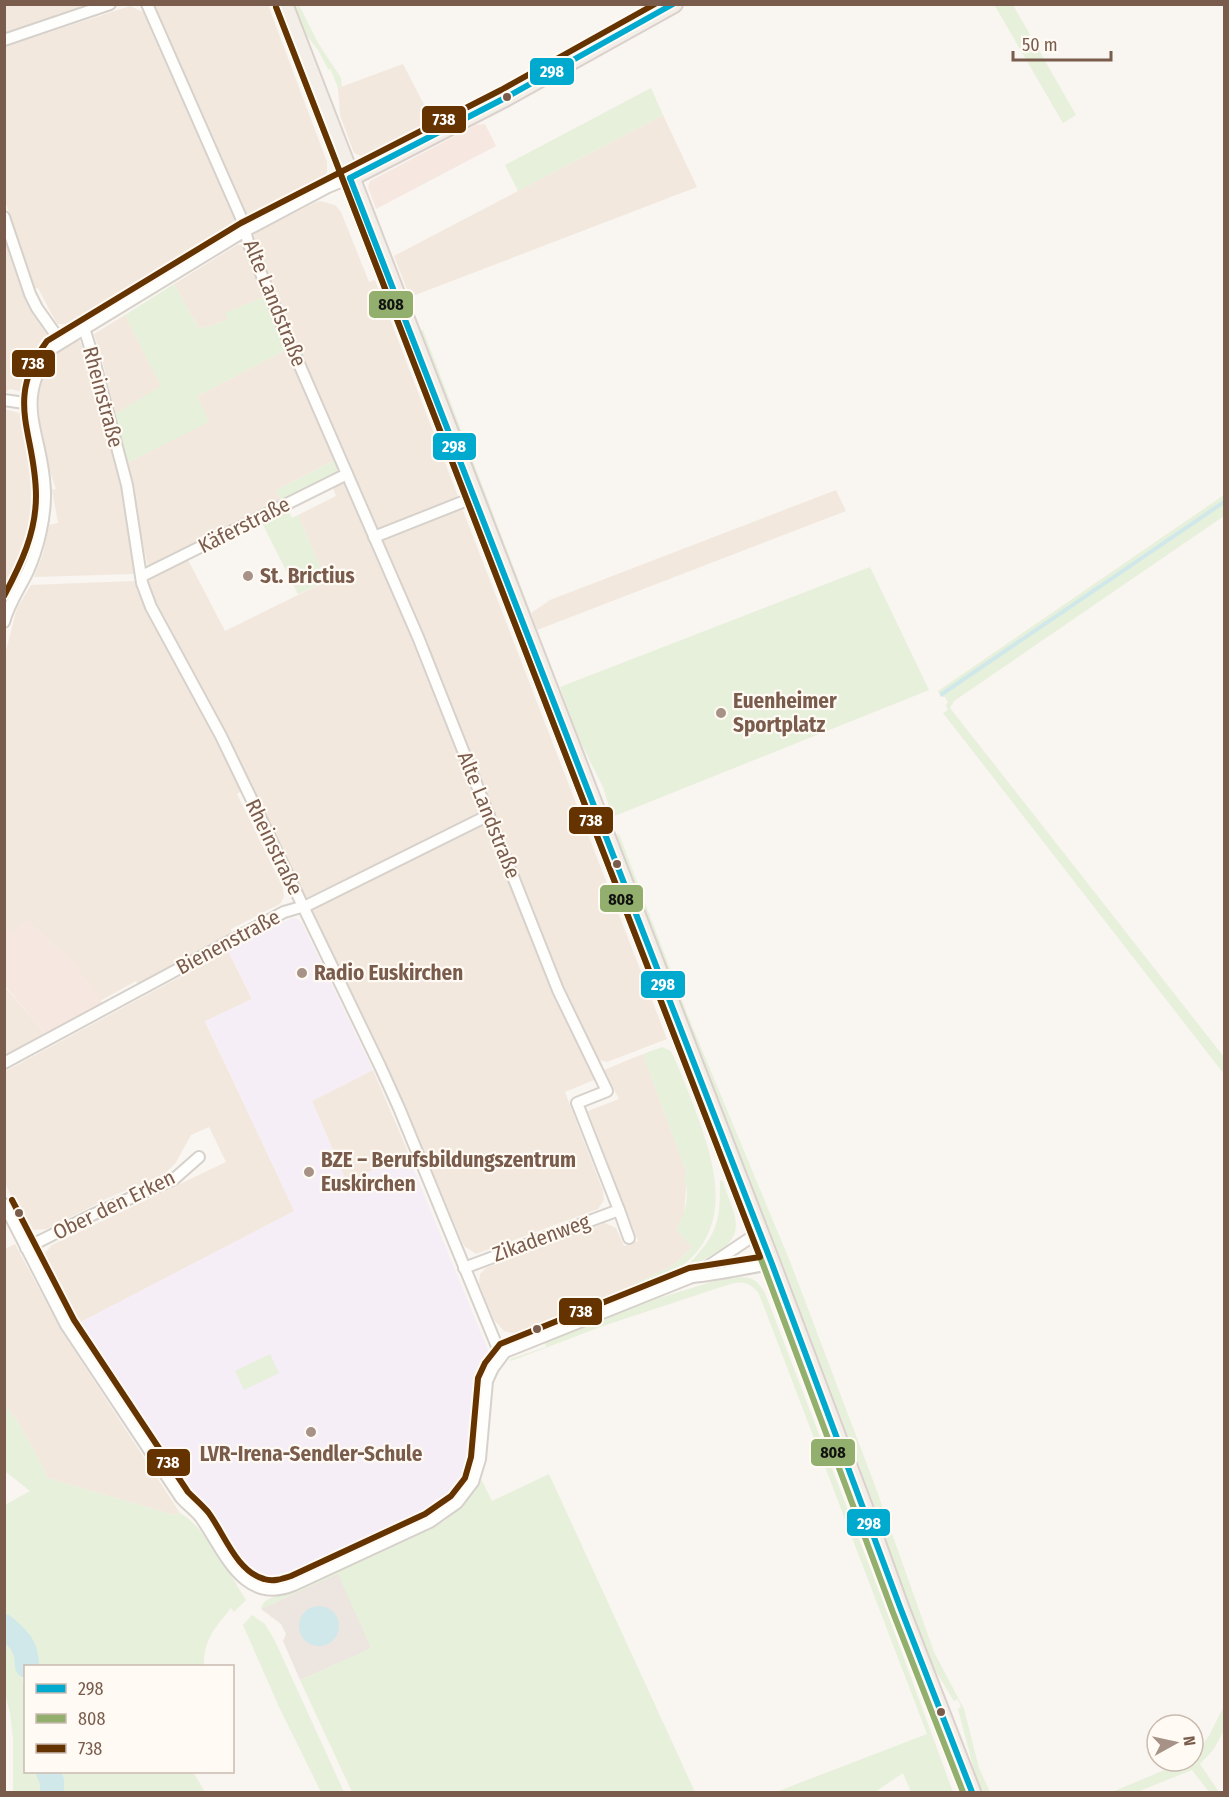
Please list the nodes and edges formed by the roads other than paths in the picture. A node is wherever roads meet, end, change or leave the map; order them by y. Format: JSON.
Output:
{"nodes":[{"id":1,"x":110,"y":4,"type":"edge"},
{"id":2,"x":147,"y":4,"type":"edge"},
{"id":3,"x":284,"y":4,"type":"edge"},
{"id":4,"x":674,"y":4,"type":"edge"},
{"id":5,"x":4,"y":40,"type":"edge"},
{"id":6,"x":350,"y":177,"type":"junction"},
{"id":7,"x":4,"y":217,"type":"edge"},
{"id":8,"x":245,"y":231,"type":"junction"},
{"id":9,"x":84,"y":328,"type":"junction"},
{"id":10,"x":61,"y":342,"type":"junction"},
{"id":11,"x":4,"y":400,"type":"edge"},
{"id":12,"x":31,"y":404,"type":"junction"},
{"id":13,"x":347,"y":474,"type":"junction"},
{"id":14,"x":475,"y":497,"type":"junction"},
{"id":15,"x":374,"y":537,"type":"junction"},
{"id":16,"x":141,"y":576,"type":"junction"},
{"id":17,"x":8,"y":599,"type":"edge"},
{"id":18,"x":4,"y":622,"type":"edge"},
{"id":19,"x":489,"y":815,"type":"junction"},
{"id":20,"x":302,"y":906,"type":"junction"},
{"id":21,"x":4,"y":1063,"type":"edge"},
{"id":22,"x":199,"y":1157,"type":"dead end"},
{"id":23,"x":4,"y":1204,"type":"edge"},
{"id":24,"x":619,"y":1210,"type":"junction"},
{"id":25,"x":759,"y":1232,"type":"junction"},
{"id":26,"x":629,"y":1238,"type":"dead end"},
{"id":27,"x":26,"y":1248,"type":"junction"},
{"id":28,"x":772,"y":1264,"type":"junction"},
{"id":29,"x":464,"y":1268,"type":"junction"},
{"id":30,"x":692,"y":1277,"type":"junction"},
{"id":31,"x":501,"y":1356,"type":"junction"},
{"id":32,"x":972,"y":1792,"type":"edge"}],
"edges":[{"from":1,"to":5,"type":"street"},
{"from":2,"to":8,"type":"street","name":"Alte Landstraße"},
{"from":3,"to":6,"type":"main road"},
{"from":4,"to":6,"type":"main road"},
{"from":6,"to":8,"type":"street"},
{"from":6,"to":14,"type":"main road"},
{"from":7,"to":10,"type":"street"},
{"from":8,"to":9,"type":"street"},
{"from":8,"to":13,"type":"street","name":"Alte Landstraße"},
{"from":9,"to":10,"type":"street"},
{"from":9,"to":16,"type":"street","name":"Rheinstraße"},
{"from":10,"to":12,"type":"street"},
{"from":11,"to":12,"type":"street"},
{"from":12,"to":17,"type":"street"},
{"from":13,"to":15,"type":"street","name":"Alte Landstraße"},
{"from":13,"to":16,"type":"street","name":"Käferstraße"},
{"from":14,"to":15,"type":"street"},
{"from":14,"to":25,"type":"main road"},
{"from":15,"to":19,"type":"street","name":"Alte Landstraße"},
{"from":16,"to":20,"type":"street","name":"Rheinstraße"},
{"from":17,"to":18,"type":"street"},
{"from":19,"to":20,"type":"street","name":"Bienenstraße"},
{"from":19,"to":24,"type":"street","name":"Alte Landstraße"},
{"from":20,"to":21,"type":"street","name":"Bienenstraße"},
{"from":20,"to":29,"type":"street","name":"Rheinstraße"},
{"from":22,"to":27,"type":"street","name":"Ober den Erken"},
{"from":23,"to":27,"type":"street"},
{"from":24,"to":26,"type":"street"},
{"from":24,"to":29,"type":"street","name":"Zikadenweg"},
{"from":25,"to":28,"type":"main road"},
{"from":25,"to":30,"type":"street"},
{"from":27,"to":31,"type":"street"},
{"from":28,"to":30,"type":"street"},
{"from":28,"to":32,"type":"main road"},
{"from":29,"to":31,"type":"street","name":"Rheinstraße"},
{"from":30,"to":31,"type":"street"}]}
